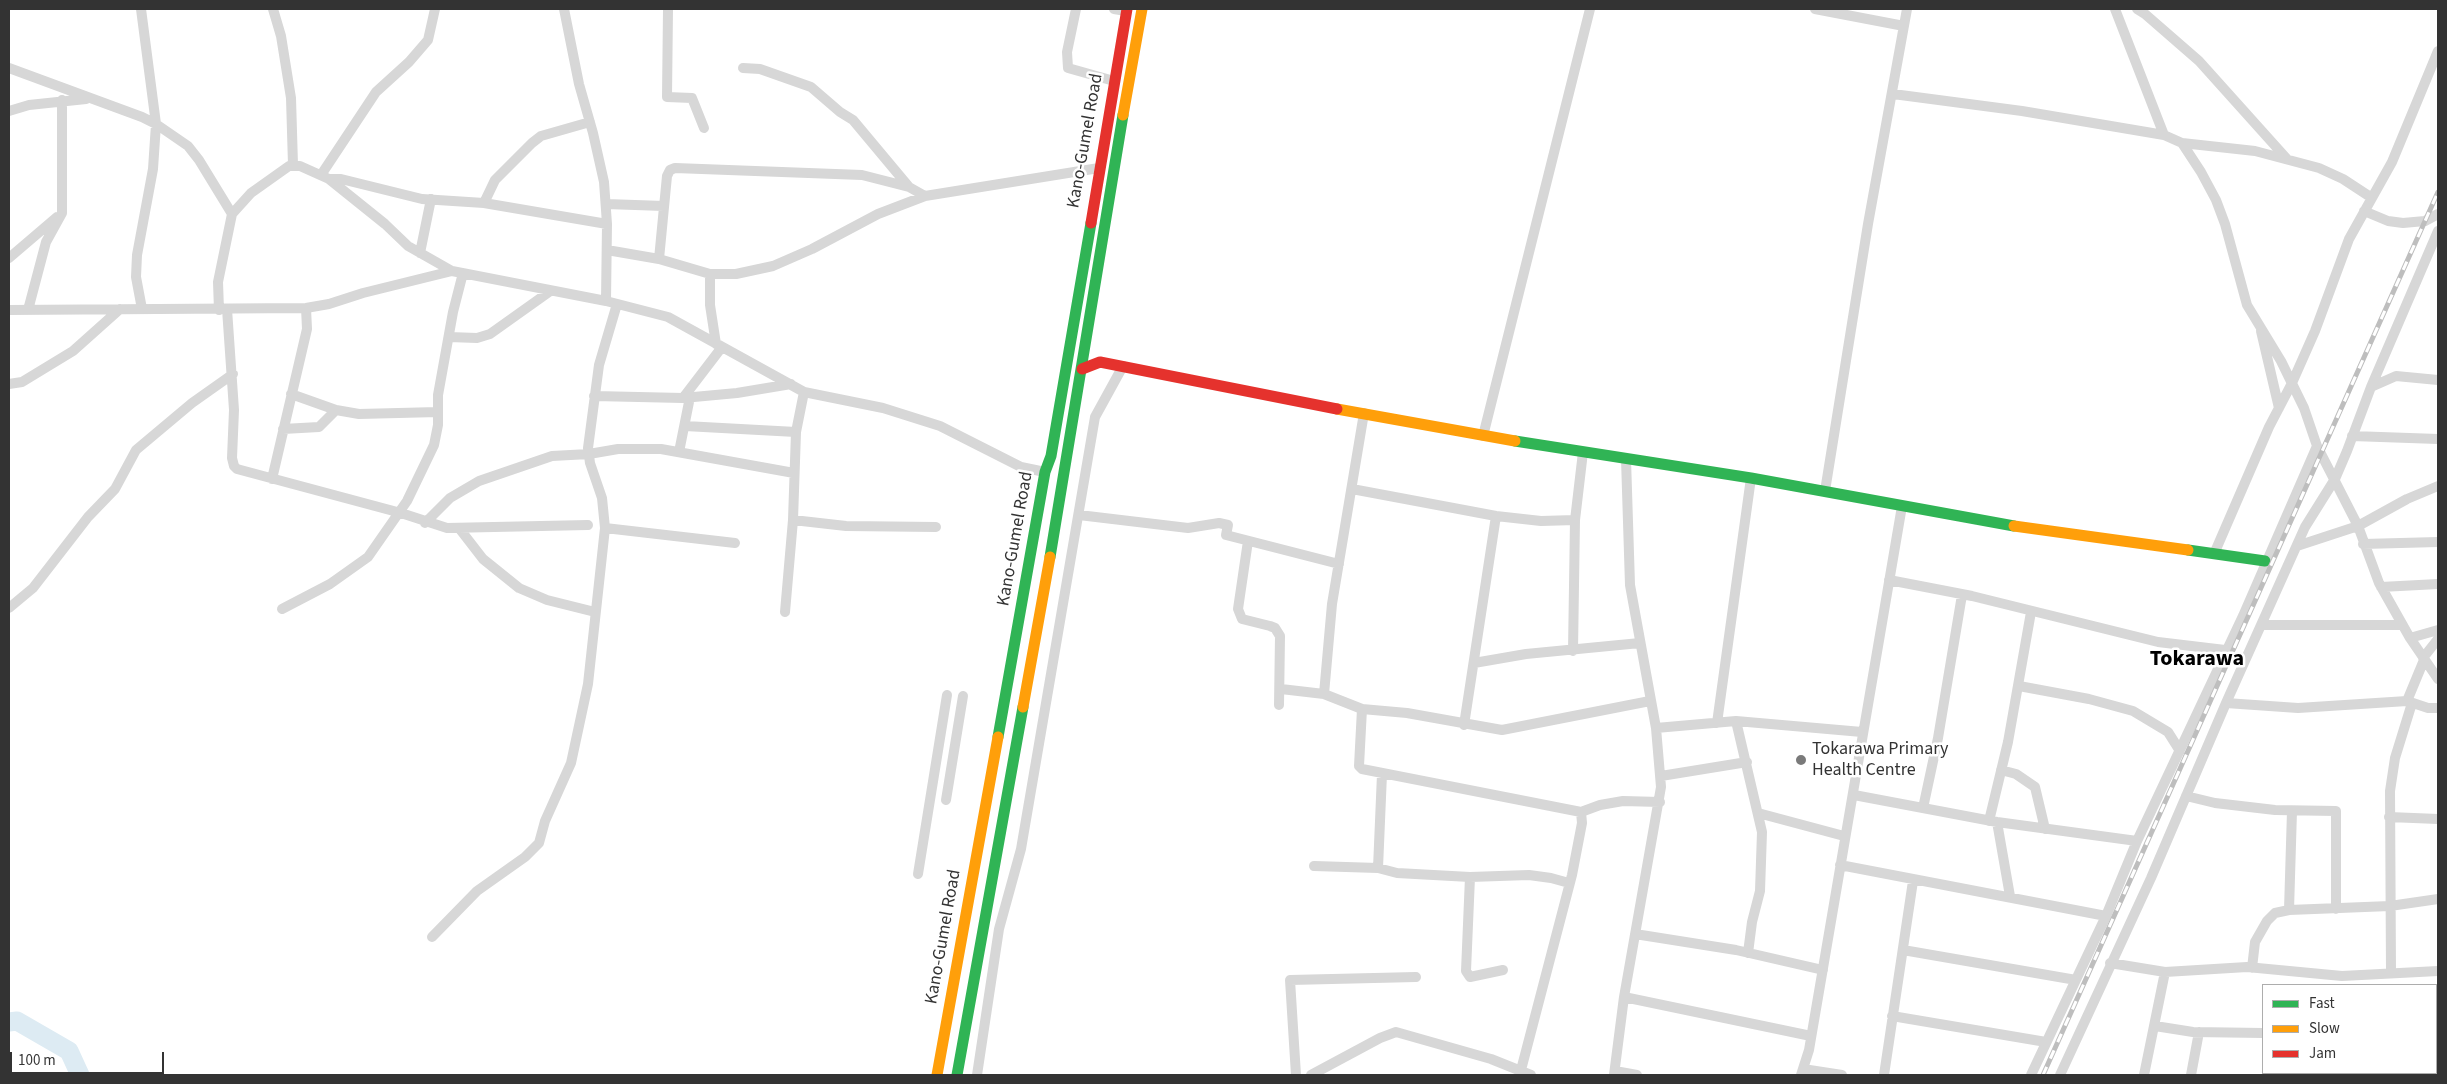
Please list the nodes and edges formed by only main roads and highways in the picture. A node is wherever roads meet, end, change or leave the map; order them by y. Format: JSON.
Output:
{"nodes":[{"id":1,"x":1142,"y":9,"type":"edge"},
{"id":2,"x":1127,"y":10,"type":"edge"},
{"id":3,"x":1120,"y":52,"type":"junction"},
{"id":4,"x":1134,"y":54,"type":"junction"},
{"id":5,"x":1082,"y":369,"type":"junction"},
{"id":6,"x":2266,"y":561,"type":"road end"},
{"id":7,"x":989,"y":788,"type":"junction"},
{"id":8,"x":1008,"y":794,"type":"junction"},
{"id":9,"x":937,"y":1075,"type":"edge"},
{"id":10,"x":957,"y":1075,"type":"edge"}],
"edges":[{"from":1,"to":4,"type":"main road","name":"Kano-Gumel Road"},
{"from":2,"to":3,"type":"main road","name":"Kano-Gumel Road"},
{"from":3,"to":4,"type":"main road"},
{"from":3,"to":7,"type":"main road","name":"Kano-Gumel Road"},
{"from":4,"to":5,"type":"main road","name":"Kano-Gumel Road"},
{"from":5,"to":6,"type":"main road"},
{"from":5,"to":8,"type":"main road","name":"Kano-Gumel Road"},
{"from":7,"to":8,"type":"main road"},
{"from":7,"to":9,"type":"main road","name":"Kano-Gumel Road"},
{"from":8,"to":10,"type":"main road","name":"Kano-Gumel Road"}]}
